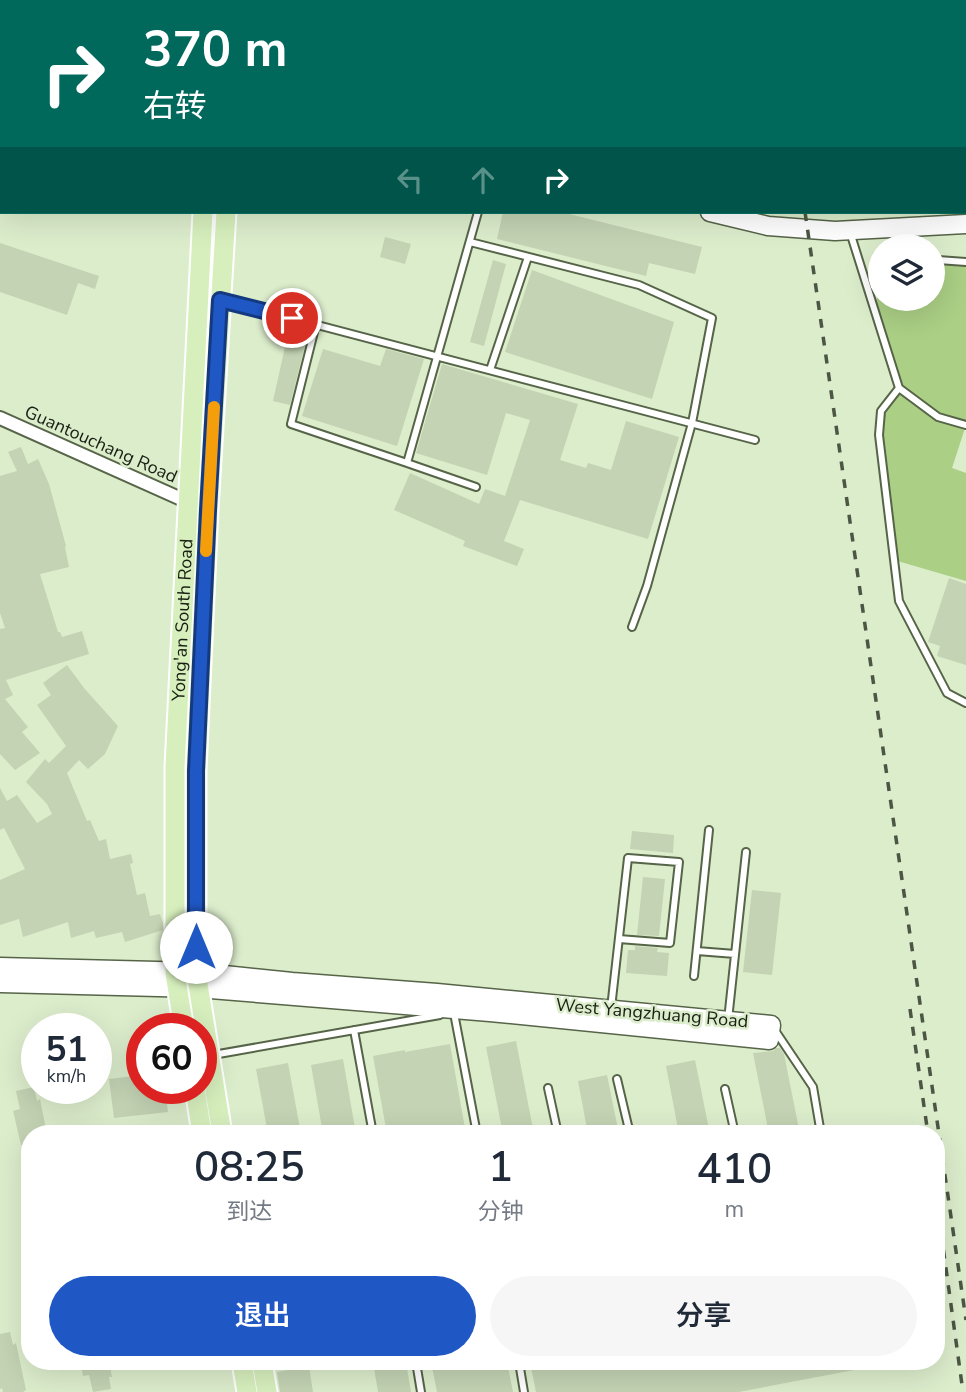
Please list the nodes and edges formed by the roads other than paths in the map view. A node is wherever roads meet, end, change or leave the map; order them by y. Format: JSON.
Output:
{"nodes":[{"id":1,"x":203,"y":214,"type":"edge"},
{"id":2,"x":226,"y":214,"type":"edge"},
{"id":3,"x":477,"y":214,"type":"edge"},
{"id":4,"x":724,"y":214,"type":"edge"},
{"id":5,"x":966,"y":224,"type":"edge"},
{"id":6,"x":849,"y":230,"type":"junction"},
{"id":7,"x":470,"y":242,"type":"junction"},
{"id":8,"x":528,"y":257,"type":"junction"},
{"id":9,"x":945,"y":260,"type":"edge"},
{"id":10,"x":966,"y":262,"type":"edge"},
{"id":11,"x":868,"y":289,"type":"edge"},
{"id":12,"x":220,"y":300,"type":"junction"},
{"id":13,"x":875,"y":311,"type":"edge"},
{"id":14,"x":316,"y":324,"type":"junction"},
{"id":15,"x":438,"y":356,"type":"junction"},
{"id":16,"x":490,"y":370,"type":"junction"},
{"id":17,"x":899,"y":388,"type":"junction"},
{"id":18,"x":0,"y":418,"type":"edge"},
{"id":19,"x":692,"y":424,"type":"junction"},
{"id":20,"x":966,"y":425,"type":"edge"},
{"id":21,"x":755,"y":440,"type":"dead end"},
{"id":22,"x":407,"y":463,"type":"junction"},
{"id":23,"x":476,"y":487,"type":"dead end"},
{"id":24,"x":188,"y":502,"type":"junction"},
{"id":25,"x":632,"y":627,"type":"dead end"},
{"id":26,"x":966,"y":703,"type":"edge"},
{"id":27,"x":709,"y":830,"type":"dead end"},
{"id":28,"x":746,"y":852,"type":"dead end"},
{"id":29,"x":619,"y":939,"type":"junction"},
{"id":30,"x":697,"y":951,"type":"junction"},
{"id":31,"x":735,"y":954,"type":"junction"},
{"id":32,"x":0,"y":967,"type":"edge"},
{"id":33,"x":694,"y":976,"type":"dead end"},
{"id":34,"x":176,"y":980,"type":"junction"},
{"id":35,"x":197,"y":980,"type":"junction"},
{"id":36,"x":0,"y":983,"type":"edge"},
{"id":37,"x":611,"y":1010,"type":"junction"},
{"id":38,"x":460,"y":1011,"type":"junction"},
{"id":39,"x":181,"y":1013,"type":"edge"},
{"id":40,"x":202,"y":1013,"type":"edge"},
{"id":41,"x":727,"y":1021,"type":"junction"},
{"id":42,"x":771,"y":1025,"type":"junction"},
{"id":43,"x":354,"y":1030,"type":"junction"},
{"id":44,"x":217,"y":1053,"type":"edge"},
{"id":45,"x":617,"y":1079,"type":"dead end"},
{"id":46,"x":548,"y":1088,"type":"dead end"},
{"id":47,"x":725,"y":1089,"type":"dead end"},
{"id":48,"x":197,"y":1104,"type":"edge"},
{"id":49,"x":217,"y":1104,"type":"edge"},
{"id":50,"x":201,"y":1125,"type":"edge"},
{"id":51,"x":220,"y":1125,"type":"edge"},
{"id":52,"x":371,"y":1125,"type":"edge"},
{"id":53,"x":476,"y":1125,"type":"edge"},
{"id":54,"x":556,"y":1125,"type":"edge"},
{"id":55,"x":628,"y":1125,"type":"edge"},
{"id":56,"x":733,"y":1125,"type":"edge"},
{"id":57,"x":819,"y":1125,"type":"edge"},
{"id":58,"x":243,"y":1370,"type":"edge"},
{"id":59,"x":263,"y":1370,"type":"edge"},
{"id":60,"x":417,"y":1370,"type":"edge"},
{"id":61,"x":520,"y":1370,"type":"edge"},
{"id":62,"x":247,"y":1392,"type":"edge"},
{"id":63,"x":267,"y":1392,"type":"edge"},
{"id":64,"x":421,"y":1392,"type":"edge"},
{"id":65,"x":524,"y":1392,"type":"edge"}],
"edges":[{"from":1,"to":24,"type":"main road","name":"Yong'an South Road"},
{"from":2,"to":12,"type":"main road","name":"Yong'an South Road"},
{"from":3,"to":7,"type":"lane"},
{"from":4,"to":6,"type":"street"},
{"from":5,"to":6,"type":"street"},
{"from":6,"to":11,"type":"lane"},
{"from":7,"to":8,"type":"lane"},
{"from":7,"to":15,"type":"lane"},
{"from":8,"to":16,"type":"lane"},
{"from":8,"to":19,"type":"lane"},
{"from":9,"to":10,"type":"lane"},
{"from":12,"to":14,"type":"lane"},
{"from":12,"to":35,"type":"main road","name":"Yong'an South Road"},
{"from":13,"to":17,"type":"lane"},
{"from":14,"to":15,"type":"lane"},
{"from":14,"to":22,"type":"lane"},
{"from":15,"to":16,"type":"lane"},
{"from":15,"to":22,"type":"lane"},
{"from":16,"to":19,"type":"lane"},
{"from":17,"to":20,"type":"lane"},
{"from":17,"to":26,"type":"lane"},
{"from":18,"to":24,"type":"street","name":"Guantouchang Road"},
{"from":19,"to":21,"type":"lane"},
{"from":19,"to":25,"type":"lane"},
{"from":22,"to":23,"type":"lane"},
{"from":24,"to":34,"type":"main road","name":"Yong'an South Road"},
{"from":27,"to":30,"type":"lane"},
{"from":28,"to":31,"type":"lane"},
{"from":29,"to":29,"type":"lane"},
{"from":29,"to":37,"type":"lane"},
{"from":30,"to":31,"type":"lane"},
{"from":30,"to":33,"type":"lane"},
{"from":31,"to":41,"type":"lane"},
{"from":32,"to":34,"type":"street","name":"West Yangzhuang Road"},
{"from":34,"to":35,"type":"street","name":"West Yangzhuang Road"},
{"from":34,"to":36,"type":"street","name":"West Yangzhuang Road"},
{"from":34,"to":39,"type":"main road","name":"Yong'an South Road"},
{"from":35,"to":37,"type":"street","name":"West Yangzhuang Road"},
{"from":35,"to":38,"type":"street","name":"West Yangzhuang Road"},
{"from":35,"to":40,"type":"main road","name":"Yong'an South Road"},
{"from":37,"to":41,"type":"street","name":"West Yangzhuang Road"},
{"from":38,"to":42,"type":"street","name":"West Yangzhuang Road"},
{"from":38,"to":43,"type":"lane"},
{"from":38,"to":53,"type":"lane"},
{"from":41,"to":42,"type":"street","name":"West Yangzhuang Road"},
{"from":42,"to":57,"type":"lane"},
{"from":43,"to":44,"type":"lane"},
{"from":43,"to":52,"type":"lane"},
{"from":45,"to":55,"type":"lane"},
{"from":46,"to":54,"type":"lane"},
{"from":47,"to":56,"type":"lane"},
{"from":48,"to":50,"type":"main road"},
{"from":49,"to":51,"type":"main road","name":"Yong'an South Road"},
{"from":58,"to":62,"type":"main road"},
{"from":59,"to":63,"type":"main road"},
{"from":60,"to":64,"type":"lane"},
{"from":61,"to":65,"type":"lane"}]}
